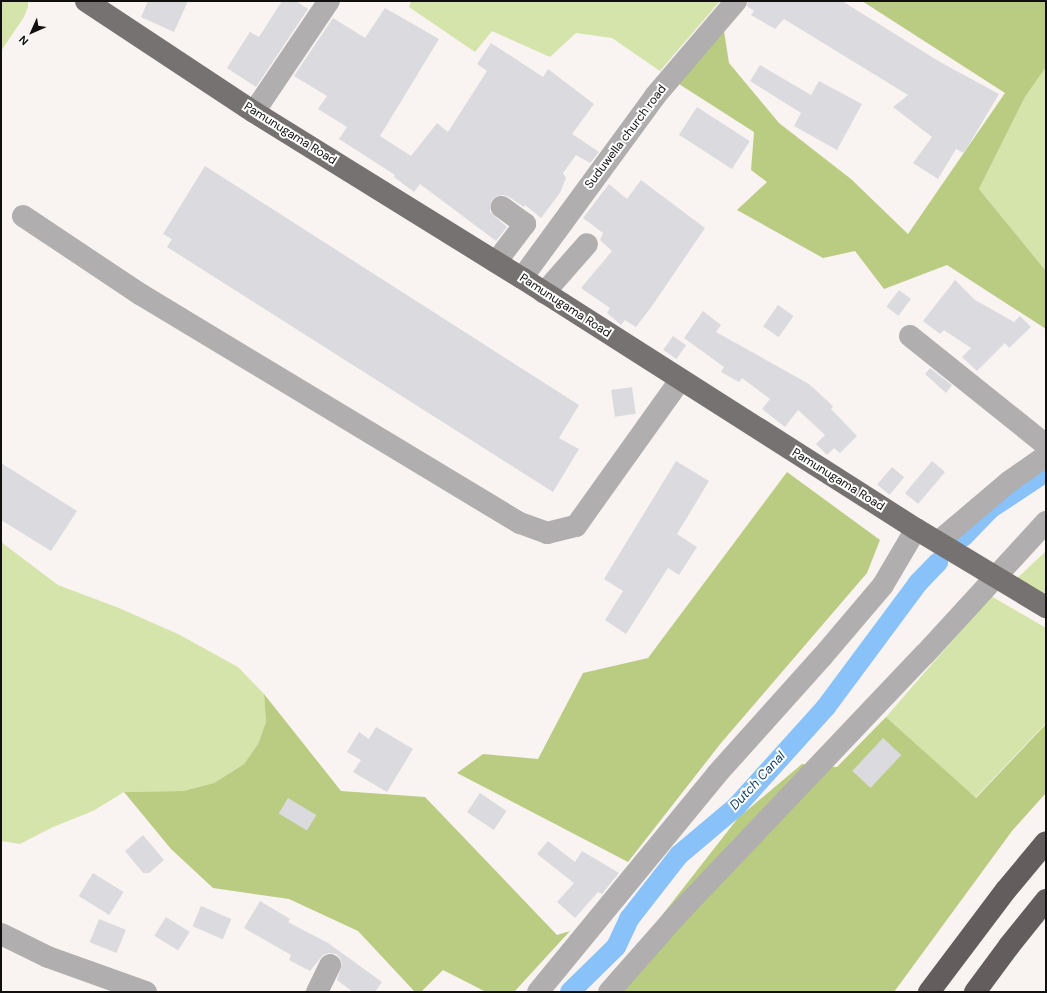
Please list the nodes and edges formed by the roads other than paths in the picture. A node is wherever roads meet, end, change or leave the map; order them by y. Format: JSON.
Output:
{"nodes":[{"id":1,"x":86,"y":1,"type":"edge"},
{"id":2,"x":329,"y":1,"type":"edge"},
{"id":3,"x":736,"y":1,"type":"edge"},
{"id":4,"x":254,"y":112,"type":"junction"},
{"id":5,"x":502,"y":206,"type":"dead end"},
{"id":6,"x":23,"y":216,"type":"dead end"},
{"id":7,"x":587,"y":244,"type":"dead end"},
{"id":8,"x":496,"y":262,"type":"junction"},
{"id":9,"x":522,"y":278,"type":"junction"},
{"id":10,"x":544,"y":293,"type":"junction"},
{"id":11,"x":910,"y":336,"type":"dead end"},
{"id":12,"x":680,"y":380,"type":"junction"},
{"id":13,"x":1046,"y":444,"type":"edge"},
{"id":14,"x":1046,"y":456,"type":"edge"},
{"id":15,"x":1046,"y":522,"type":"edge"},
{"id":16,"x":916,"y":529,"type":"junction"},
{"id":17,"x":938,"y":542,"type":"junction"},
{"id":18,"x":996,"y":576,"type":"junction"},
{"id":19,"x":1046,"y":607,"type":"edge"},
{"id":20,"x":1046,"y":842,"type":"edge"},
{"id":21,"x":1046,"y":900,"type":"edge"},
{"id":22,"x":1,"y":934,"type":"edge"},
{"id":23,"x":330,"y":965,"type":"dead end"},
{"id":24,"x":146,"y":992,"type":"edge"},
{"id":25,"x":317,"y":992,"type":"edge"},
{"id":26,"x":538,"y":992,"type":"edge"},
{"id":27,"x":609,"y":992,"type":"edge"},
{"id":28,"x":929,"y":992,"type":"edge"},
{"id":29,"x":976,"y":992,"type":"edge"}],
"edges":[{"from":1,"to":4,"type":"main road","name":"Pamunugama Road"},
{"from":2,"to":4,"type":"street"},
{"from":3,"to":9,"type":"street","name":"Suduwella church road"},
{"from":4,"to":8,"type":"main road","name":"Pamunugama Road"},
{"from":5,"to":8,"type":"street"},
{"from":6,"to":12,"type":"street"},
{"from":7,"to":10,"type":"street"},
{"from":8,"to":9,"type":"main road","name":"Pamunugama Road"},
{"from":9,"to":10,"type":"main road","name":"Pamunugama Road"},
{"from":10,"to":12,"type":"main road","name":"Pamunugama Road"},
{"from":11,"to":13,"type":"street"},
{"from":12,"to":16,"type":"main road","name":"Pamunugama Road"},
{"from":14,"to":17,"type":"street"},
{"from":15,"to":18,"type":"street"},
{"from":16,"to":17,"type":"main road","name":"Pamunugama Road"},
{"from":16,"to":26,"type":"street"},
{"from":17,"to":18,"type":"main road","name":"Pamunugama Road"},
{"from":18,"to":19,"type":"main road","name":"Pamunugama Road"},
{"from":18,"to":27,"type":"street"},
{"from":20,"to":28,"type":"highway"},
{"from":21,"to":29,"type":"highway"},
{"from":22,"to":24,"type":"street"},
{"from":23,"to":25,"type":"street"}]}
